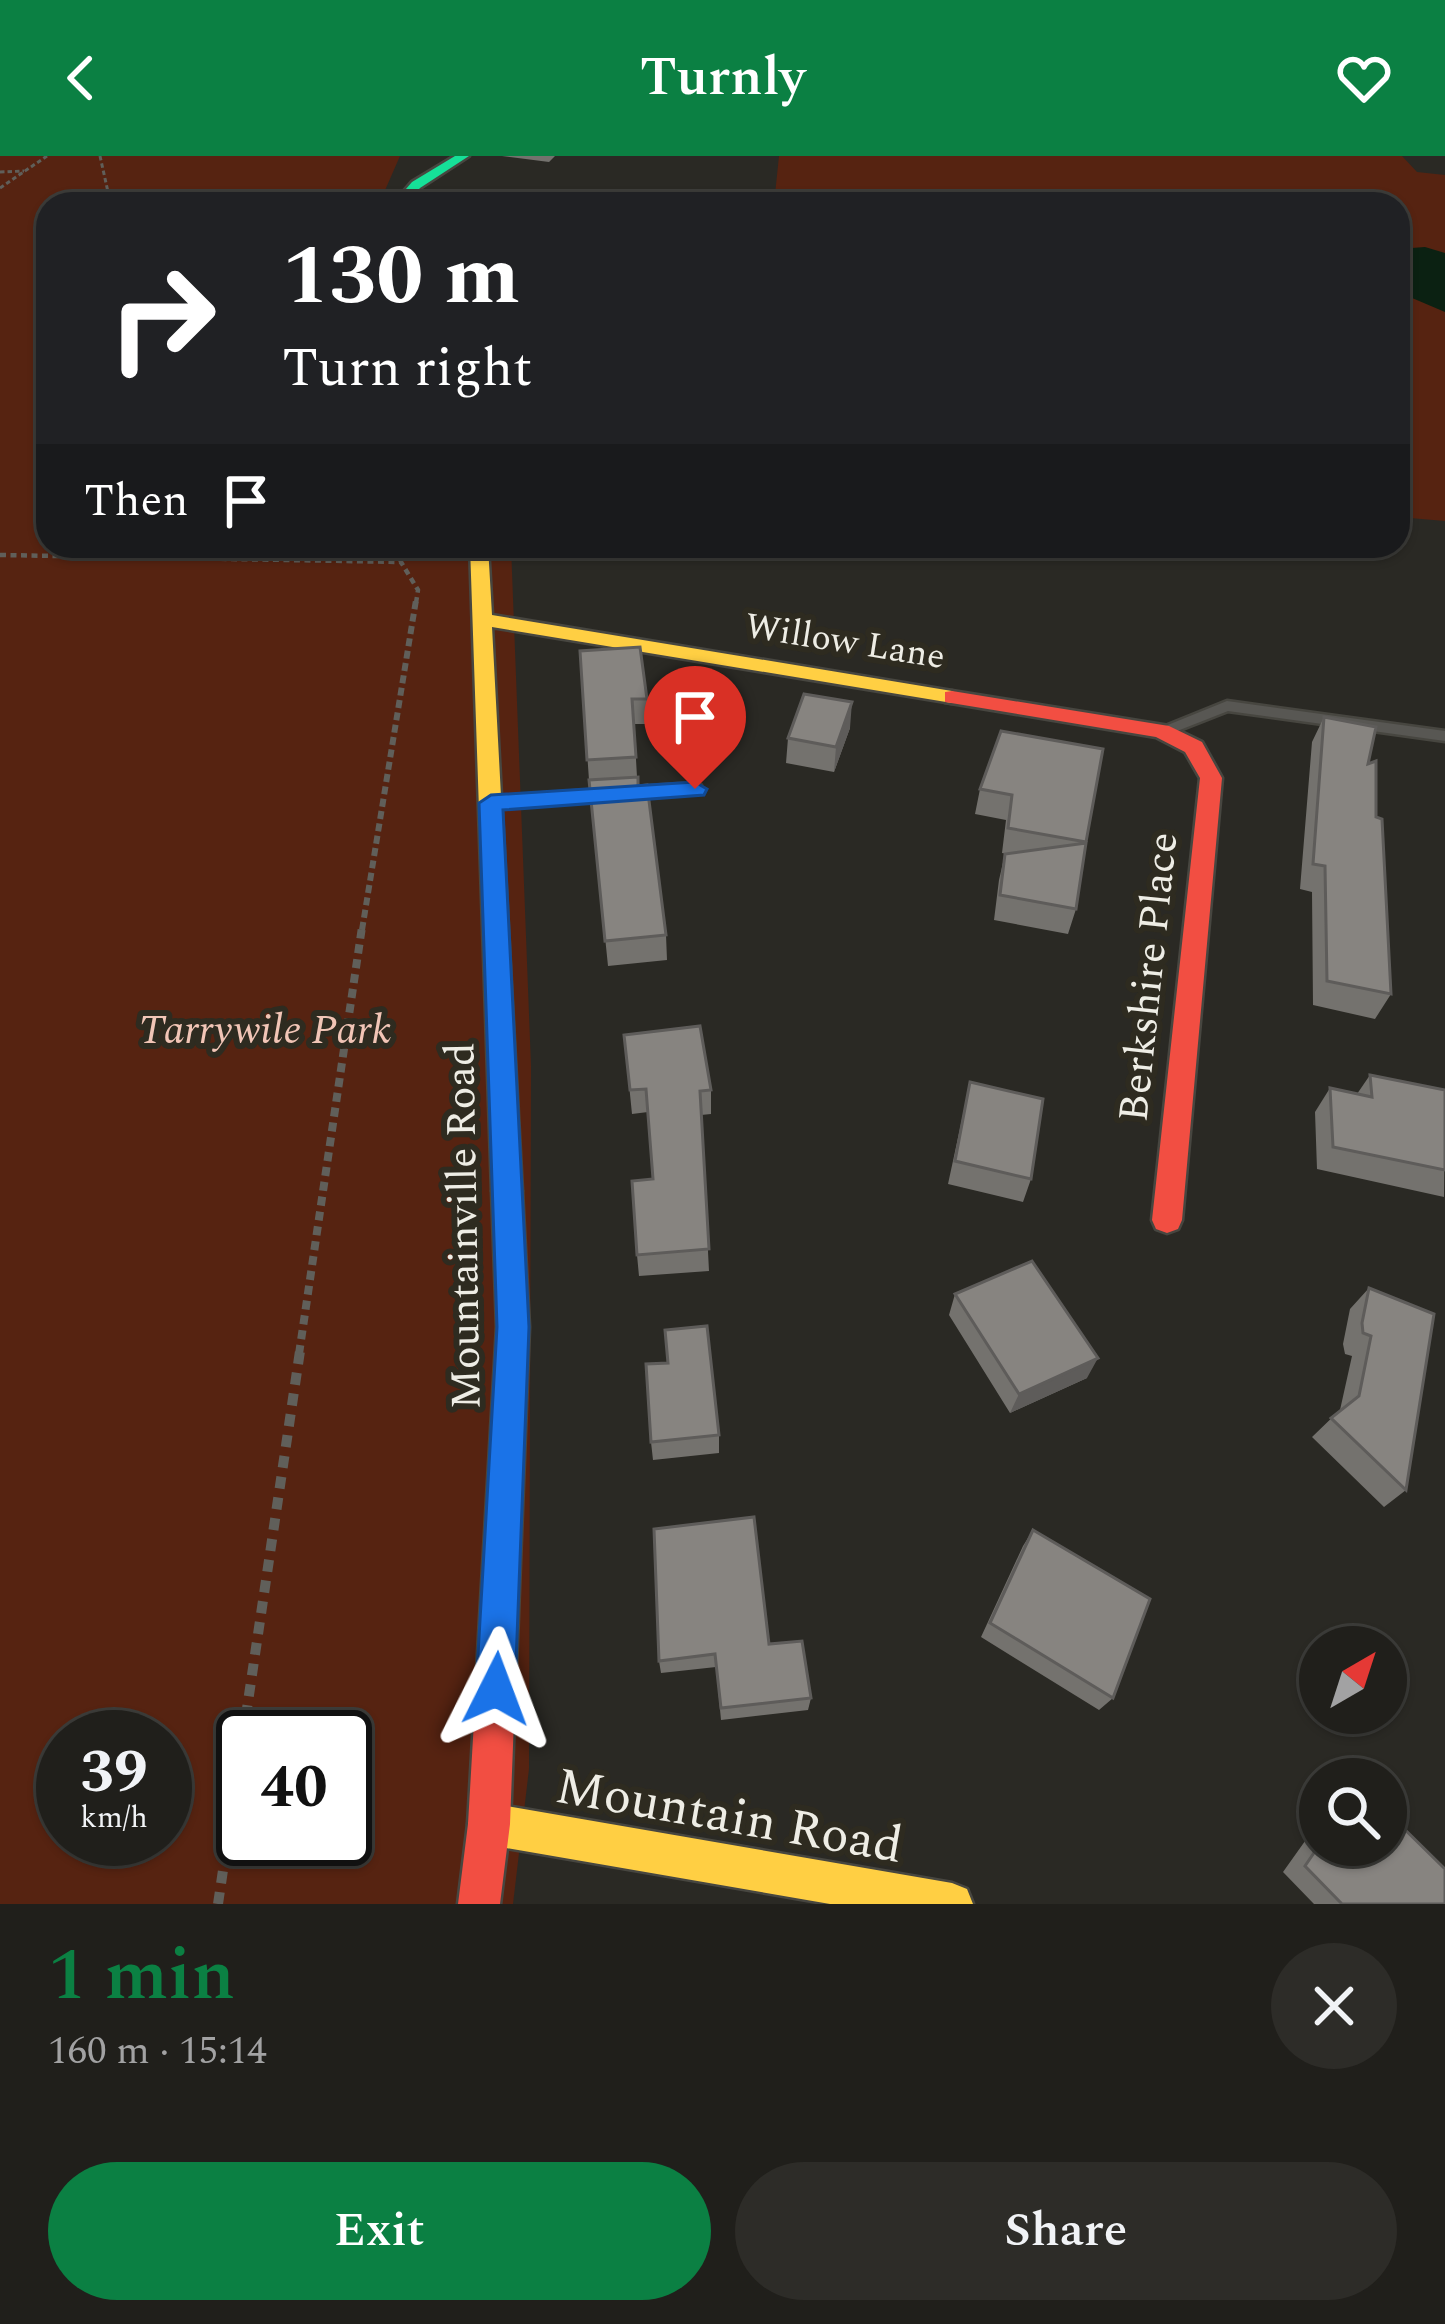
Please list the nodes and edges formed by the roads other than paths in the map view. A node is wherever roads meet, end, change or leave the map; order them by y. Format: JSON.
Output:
{"nodes":[{"id":1,"x":463,"y":156,"type":"edge"},
{"id":2,"x":410,"y":192,"type":"edge"},
{"id":3,"x":479,"y":558,"type":"edge"},
{"id":4,"x":480,"y":619,"type":"junction"},
{"id":5,"x":1161,"y":731,"type":"junction"},
{"id":6,"x":1445,"y":736,"type":"edge"},
{"id":7,"x":1194,"y":748,"type":"joint"},
{"id":8,"x":695,"y":789,"type":"dead end"},
{"id":9,"x":491,"y":803,"type":"junction"},
{"id":10,"x":1167,"y":1220,"type":"dead end"},
{"id":11,"x":489,"y":1824,"type":"junction"},
{"id":12,"x":479,"y":1904,"type":"edge"},
{"id":13,"x":952,"y":1904,"type":"edge"}],
"edges":[{"from":1,"to":2,"type":"street"},
{"from":3,"to":4,"type":"street","name":"Mountainville Road"},
{"from":4,"to":5,"type":"street","name":"Willow Lane"},
{"from":4,"to":9,"type":"street","name":"Mountainville Road"},
{"from":5,"to":6,"type":"lane"},
{"from":5,"to":7,"type":"street","name":"Willow Lane"},
{"from":7,"to":10,"type":"street","name":"Berkshire Place"},
{"from":8,"to":9,"type":"lane"},
{"from":9,"to":11,"type":"street","name":"Mountainville Road"},
{"from":11,"to":12,"type":"street","name":"Mountainville Road"},
{"from":11,"to":13,"type":"street","name":"Mountain Road"}]}
